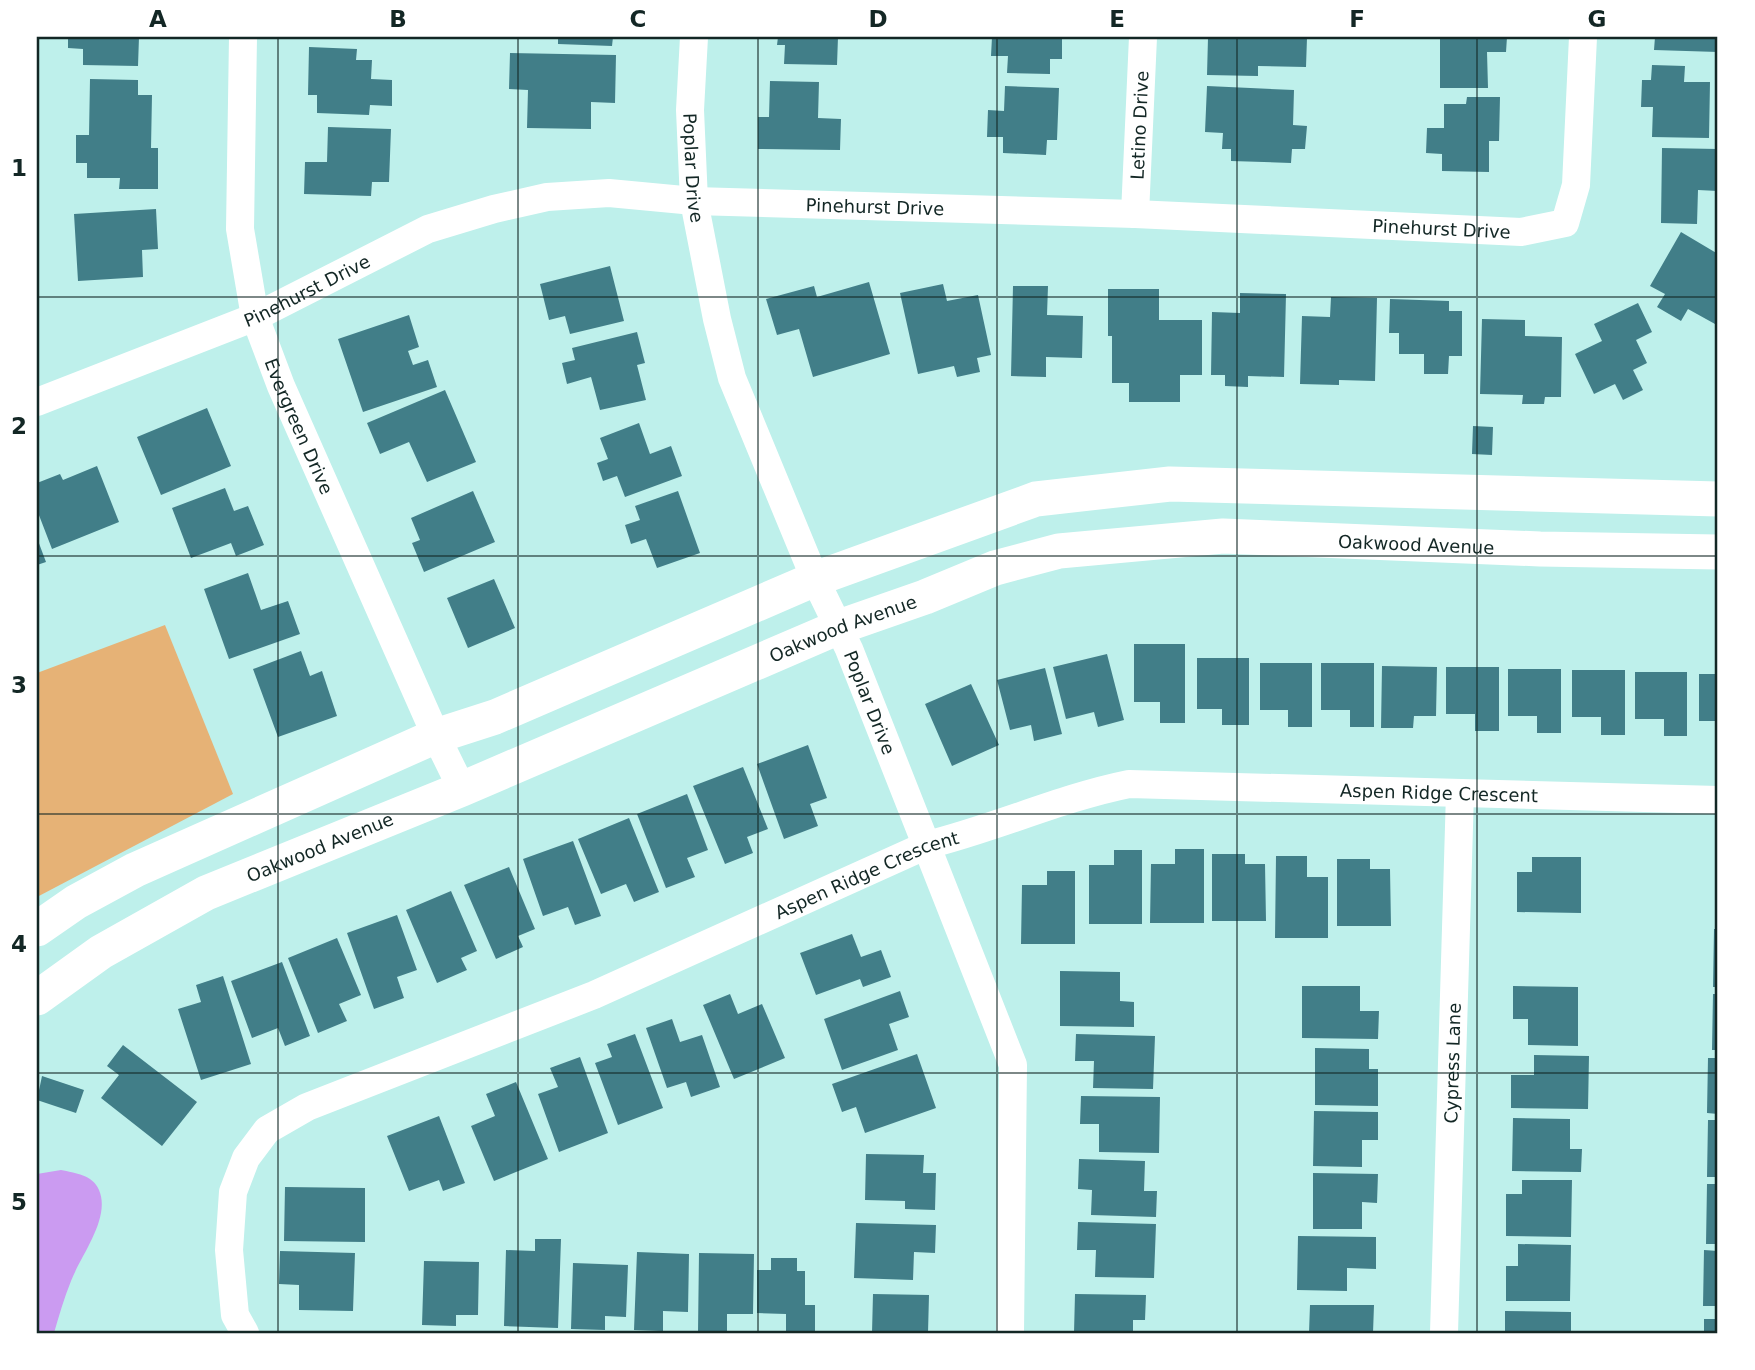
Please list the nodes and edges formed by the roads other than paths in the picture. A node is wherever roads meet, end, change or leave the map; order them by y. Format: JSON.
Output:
{"nodes":[{"id":1,"x":243,"y":37,"type":"edge"},
{"id":2,"x":694,"y":37,"type":"edge"},
{"id":3,"x":1143,"y":37,"type":"edge"},
{"id":4,"x":1583,"y":37,"type":"edge"},
{"id":5,"x":694,"y":201,"type":"junction"},
{"id":6,"x":1136,"y":214,"type":"junction"},
{"id":7,"x":255,"y":317,"type":"junction"},
{"id":8,"x":37,"y":402,"type":"edge"},
{"id":9,"x":1718,"y":499,"type":"edge"},
{"id":10,"x":1718,"y":552,"type":"edge"},
{"id":11,"x":815,"y":579,"type":"junction"},
{"id":12,"x":839,"y":627,"type":"junction"},
{"id":13,"x":436,"y":736,"type":"junction"},
{"id":14,"x":462,"y":789,"type":"junction"},
{"id":15,"x":1460,"y":793,"type":"junction"},
{"id":16,"x":1718,"y":800,"type":"edge"},
{"id":17,"x":927,"y":845,"type":"junction"},
{"id":18,"x":37,"y":929,"type":"edge"},
{"id":19,"x":37,"y":998,"type":"edge"},
{"id":20,"x":246,"y":1333,"type":"edge"},
{"id":21,"x":1010,"y":1333,"type":"edge"},
{"id":22,"x":1444,"y":1333,"type":"edge"}],
"edges":[{"from":1,"to":7,"type":"street","name":"Evergreen Drive"},
{"from":2,"to":5,"type":"street","name":"Poplar Drive"},
{"from":3,"to":6,"type":"street","name":"Letino Drive"},
{"from":4,"to":6,"type":"street","name":"Pinehurst Drive"},
{"from":5,"to":6,"type":"street","name":"Pinehurst Drive"},
{"from":5,"to":7,"type":"street","name":"Pinehurst Drive"},
{"from":5,"to":11,"type":"street","name":"Poplar Drive"},
{"from":7,"to":8,"type":"street","name":"Pinehurst Drive"},
{"from":7,"to":13,"type":"street","name":"Evergreen Drive"},
{"from":9,"to":11,"type":"street"},
{"from":10,"to":12,"type":"street","name":"Oakwood Avenue"},
{"from":11,"to":12,"type":"street","name":"Poplar Drive"},
{"from":11,"to":13,"type":"street"},
{"from":12,"to":14,"type":"street","name":"Oakwood Avenue"},
{"from":12,"to":17,"type":"street","name":"Poplar Drive"},
{"from":13,"to":14,"type":"street","name":"Evergreen Drive"},
{"from":13,"to":18,"type":"street"},
{"from":14,"to":19,"type":"street","name":"Oakwood Avenue"},
{"from":15,"to":16,"type":"street","name":"Aspen Ridge Crescent"},
{"from":15,"to":17,"type":"street","name":"Aspen Ridge Crescent"},
{"from":15,"to":22,"type":"street","name":"Cypress Lane"},
{"from":17,"to":20,"type":"street","name":"Aspen Ridge Crescent"},
{"from":17,"to":21,"type":"street","name":"Poplar Drive"}]}
